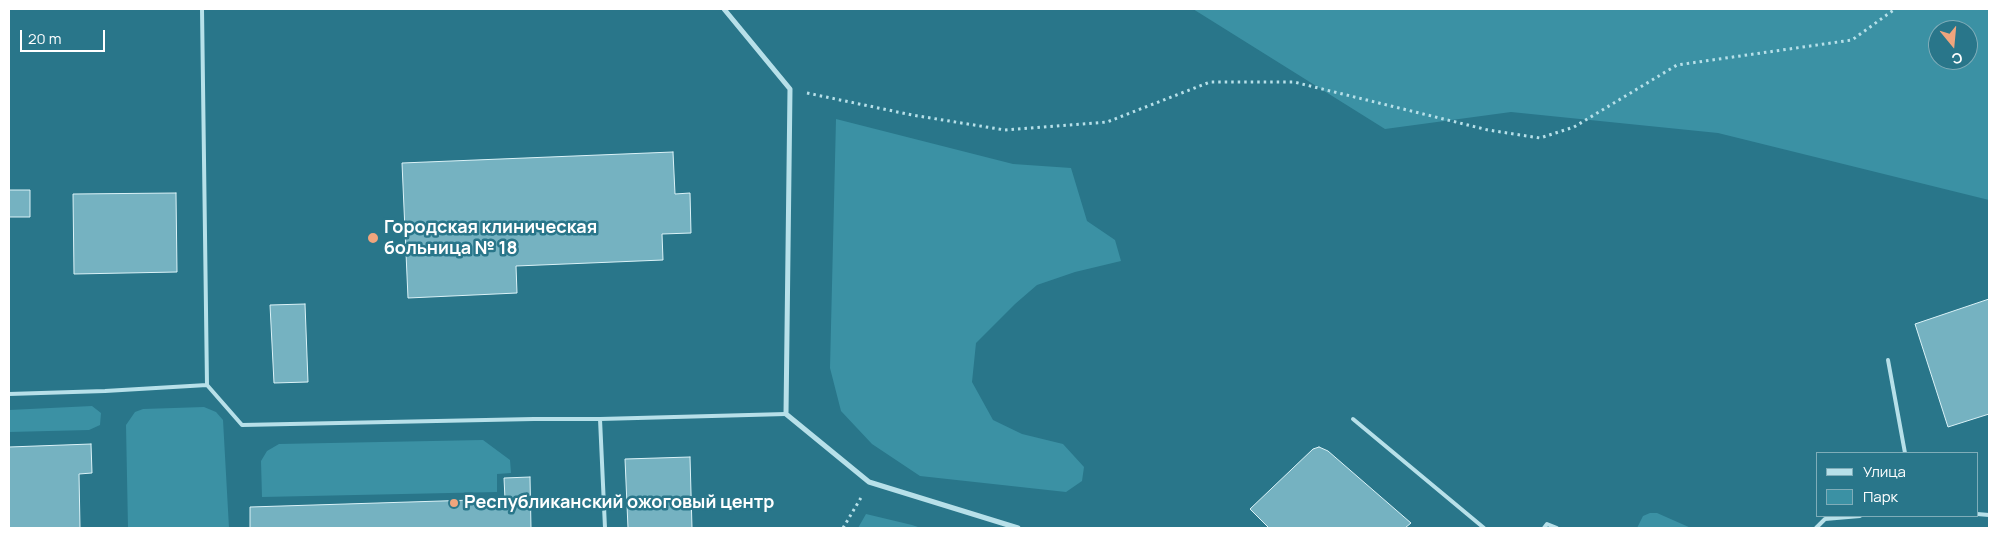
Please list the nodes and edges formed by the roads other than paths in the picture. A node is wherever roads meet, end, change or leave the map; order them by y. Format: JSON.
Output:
{"nodes":[{"id":1,"x":202,"y":9,"type":"edge"},
{"id":2,"x":724,"y":9,"type":"edge"},
{"id":3,"x":1888,"y":360,"type":"dead end"},
{"id":4,"x":207,"y":385,"type":"junction"},
{"id":5,"x":9,"y":394,"type":"edge"},
{"id":6,"x":786,"y":414,"type":"junction"},
{"id":7,"x":600,"y":419,"type":"junction"},
{"id":8,"x":1353,"y":419,"type":"dead end"},
{"id":9,"x":1905,"y":452,"type":"edge"},
{"id":10,"x":1848,"y":517,"type":"edge"},
{"id":11,"x":606,"y":528,"type":"edge"},
{"id":12,"x":1018,"y":528,"type":"edge"},
{"id":13,"x":1484,"y":528,"type":"edge"},
{"id":14,"x":1544,"y":528,"type":"edge"},
{"id":15,"x":1557,"y":528,"type":"edge"},
{"id":16,"x":1816,"y":528,"type":"edge"}],
"edges":[{"from":1,"to":4,"type":"lane"},
{"from":2,"to":6,"type":"street"},
{"from":3,"to":9,"type":"lane"},
{"from":4,"to":5,"type":"lane"},
{"from":4,"to":7,"type":"lane"},
{"from":6,"to":7,"type":"lane"},
{"from":6,"to":12,"type":"street"},
{"from":7,"to":11,"type":"lane"},
{"from":8,"to":13,"type":"lane"},
{"from":10,"to":16,"type":"lane"},
{"from":14,"to":15,"type":"lane"}]}
